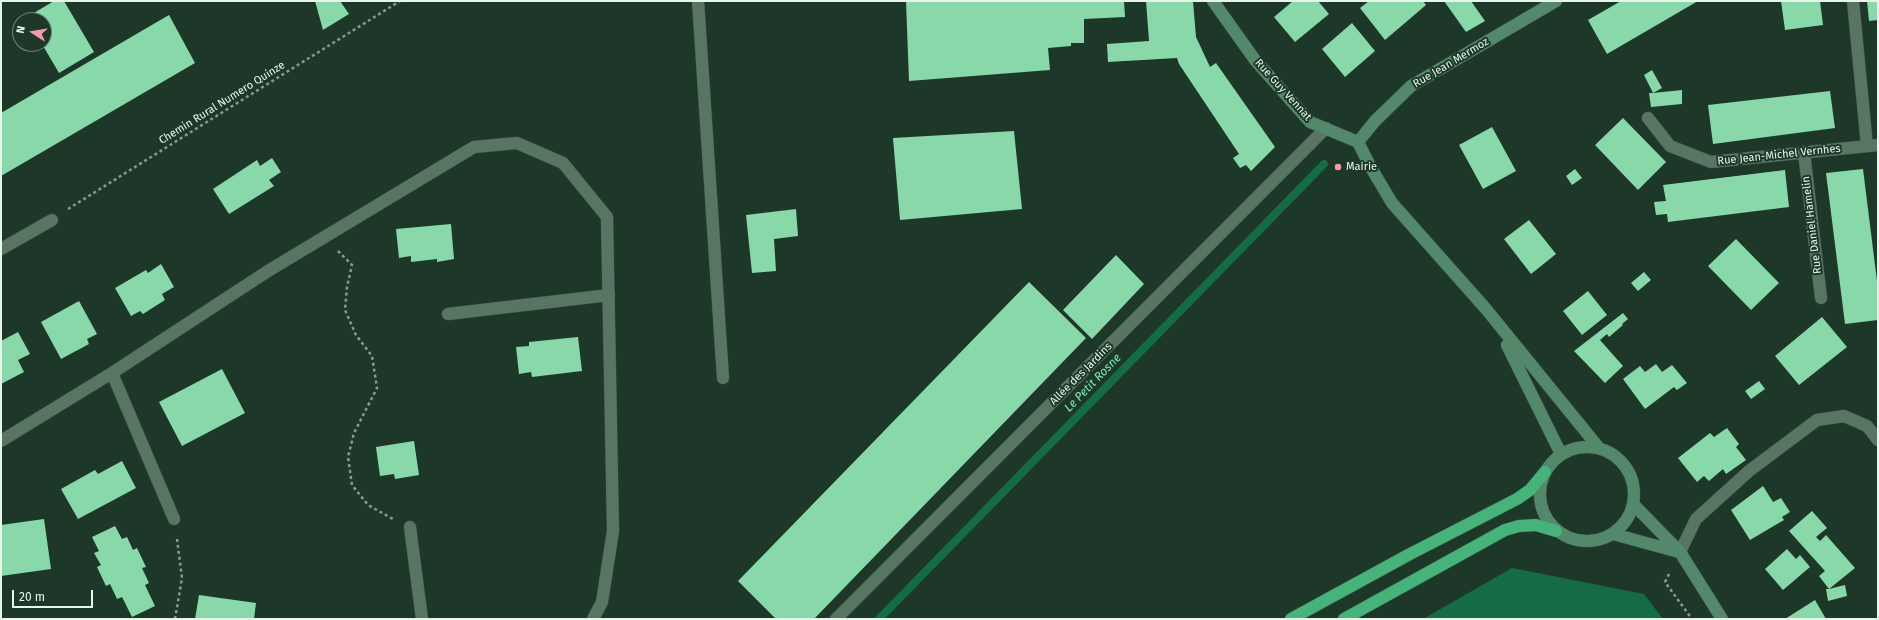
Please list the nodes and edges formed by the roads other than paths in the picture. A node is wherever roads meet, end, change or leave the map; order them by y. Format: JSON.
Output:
{"nodes":[{"id":1,"x":698,"y":1,"type":"edge"},
{"id":2,"x":1213,"y":1,"type":"edge"},
{"id":3,"x":1556,"y":1,"type":"edge"},
{"id":4,"x":1854,"y":1,"type":"edge"},
{"id":5,"x":1648,"y":118,"type":"dead end"},
{"id":6,"x":1326,"y":128,"type":"junction"},
{"id":7,"x":1358,"y":142,"type":"junction"},
{"id":8,"x":1872,"y":145,"type":"edge"},
{"id":9,"x":1804,"y":152,"type":"junction"},
{"id":10,"x":52,"y":220,"type":"road end"},
{"id":11,"x":1,"y":249,"type":"edge"},
{"id":12,"x":609,"y":295,"type":"junction"},
{"id":13,"x":1821,"y":298,"type":"dead end"},
{"id":14,"x":1486,"y":309,"type":"junction"},
{"id":15,"x":448,"y":314,"type":"dead end"},
{"id":16,"x":112,"y":373,"type":"junction"},
{"id":17,"x":723,"y":378,"type":"dead end"},
{"id":18,"x":1878,"y":440,"type":"edge"},
{"id":19,"x":1,"y":441,"type":"edge"},
{"id":20,"x":1599,"y":448,"type":"junction"},
{"id":21,"x":1561,"y":454,"type":"junction"},
{"id":22,"x":1545,"y":472,"type":"junction"},
{"id":23,"x":1633,"y":504,"type":"junction"},
{"id":24,"x":174,"y":518,"type":"road end"},
{"id":25,"x":410,"y":527,"type":"road end"},
{"id":26,"x":1556,"y":531,"type":"junction"},
{"id":27,"x":1613,"y":534,"type":"junction"},
{"id":28,"x":1680,"y":552,"type":"junction"},
{"id":29,"x":422,"y":619,"type":"edge"},
{"id":30,"x":593,"y":619,"type":"edge"},
{"id":31,"x":836,"y":619,"type":"edge"},
{"id":32,"x":1291,"y":619,"type":"edge"},
{"id":33,"x":1344,"y":619,"type":"edge"},
{"id":34,"x":1722,"y":619,"type":"edge"}],
"edges":[{"from":1,"to":17,"type":"street"},
{"from":2,"to":6,"type":"street","name":"Rue Guy Vennat"},
{"from":3,"to":7,"type":"street","name":"Rue Jean Mermoz"},
{"from":4,"to":8,"type":"street"},
{"from":5,"to":9,"type":"street","name":"Rue Jean-Michel Vernhes"},
{"from":6,"to":7,"type":"street","name":"Rue Guy Vennat"},
{"from":6,"to":31,"type":"street","name":"Allée des Jardins"},
{"from":7,"to":14,"type":"street"},
{"from":8,"to":9,"type":"street","name":"Rue Jean-Michel Vernhes"},
{"from":9,"to":13,"type":"street","name":"Rue Daniel Hamelin"},
{"from":10,"to":11,"type":"street"},
{"from":12,"to":15,"type":"street"},
{"from":12,"to":16,"type":"street"},
{"from":12,"to":30,"type":"street"},
{"from":14,"to":20,"type":"street"},
{"from":14,"to":21,"type":"street"},
{"from":16,"to":19,"type":"street"},
{"from":16,"to":24,"type":"street"},
{"from":18,"to":28,"type":"street"},
{"from":20,"to":21,"type":"street"},
{"from":20,"to":23,"type":"street"},
{"from":21,"to":22,"type":"street"},
{"from":22,"to":26,"type":"street"},
{"from":22,"to":32,"type":"highway"},
{"from":23,"to":27,"type":"street"},
{"from":23,"to":28,"type":"street"},
{"from":25,"to":29,"type":"street"},
{"from":26,"to":27,"type":"street"},
{"from":26,"to":33,"type":"highway"},
{"from":27,"to":28,"type":"street"},
{"from":28,"to":34,"type":"street"}]}
